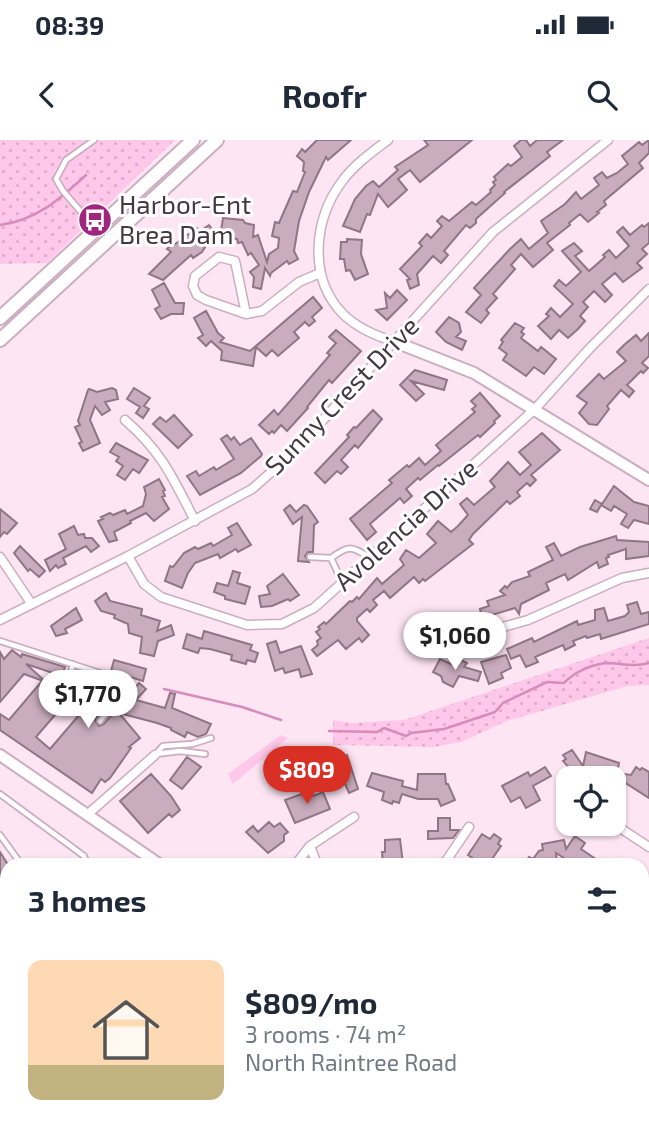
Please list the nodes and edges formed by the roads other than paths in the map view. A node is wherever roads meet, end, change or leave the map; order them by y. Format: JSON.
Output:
{"nodes":[{"id":1,"x":94,"y":140,"type":"edge"},
{"id":2,"x":193,"y":140,"type":"edge"},
{"id":3,"x":217,"y":140,"type":"edge"},
{"id":4,"x":388,"y":140,"type":"edge"},
{"id":5,"x":608,"y":140,"type":"edge"},
{"id":6,"x":96,"y":229,"type":"junction"},
{"id":7,"x":320,"y":273,"type":"junction"},
{"id":8,"x":649,"y":289,"type":"edge"},
{"id":9,"x":246,"y":314,"type":"junction"},
{"id":10,"x":0,"y":317,"type":"edge"},
{"id":11,"x":0,"y":340,"type":"edge"},
{"id":12,"x":395,"y":342,"type":"junction"},
{"id":13,"x":535,"y":409,"type":"junction"},
{"id":14,"x":125,"y":420,"type":"dead end"},
{"id":15,"x":649,"y":480,"type":"edge"},
{"id":16,"x":195,"y":521,"type":"junction"},
{"id":17,"x":128,"y":556,"type":"junction"},
{"id":18,"x":0,"y":557,"type":"edge"},
{"id":19,"x":310,"y":557,"type":"dead end"},
{"id":20,"x":370,"y":557,"type":"junction"},
{"id":21,"x":331,"y":558,"type":"junction"},
{"id":22,"x":649,"y":573,"type":"edge"},
{"id":23,"x":342,"y":582,"type":"junction"},
{"id":24,"x":31,"y":603,"type":"junction"},
{"id":25,"x":0,"y":620,"type":"edge"},
{"id":26,"x":481,"y":633,"type":"dead end"},
{"id":27,"x":0,"y":641,"type":"edge"},
{"id":28,"x":73,"y":664,"type":"junction"},
{"id":29,"x":114,"y":677,"type":"junction"},
{"id":30,"x":51,"y":678,"type":"dead end"},
{"id":31,"x":68,"y":683,"type":"junction"},
{"id":32,"x":100,"y":721,"type":"dead end"},
{"id":33,"x":211,"y":738,"type":"dead end"},
{"id":34,"x":205,"y":754,"type":"dead end"},
{"id":35,"x":0,"y":755,"type":"edge"},
{"id":36,"x":155,"y":755,"type":"junction"},
{"id":37,"x":0,"y":794,"type":"edge"},
{"id":38,"x":88,"y":814,"type":"junction"},
{"id":39,"x":354,"y":817,"type":"dead end"},
{"id":40,"x":469,"y":827,"type":"dead end"},
{"id":41,"x":626,"y":832,"type":"edge"},
{"id":42,"x":0,"y":835,"type":"edge"},
{"id":43,"x":310,"y":846,"type":"junction"},
{"id":44,"x":649,"y":847,"type":"edge"},
{"id":45,"x":17,"y":858,"type":"edge"},
{"id":46,"x":85,"y":858,"type":"edge"},
{"id":47,"x":150,"y":858,"type":"edge"},
{"id":48,"x":301,"y":858,"type":"edge"},
{"id":49,"x":315,"y":858,"type":"edge"},
{"id":50,"x":448,"y":858,"type":"edge"}],
"edges":[{"from":1,"to":6,"type":"lane"},
{"from":2,"to":6,"type":"main road"},
{"from":3,"to":11,"type":"main road"},
{"from":4,"to":7,"type":"street"},
{"from":5,"to":12,"type":"street","name":"Sunny Crest Drive"},
{"from":6,"to":10,"type":"main road"},
{"from":7,"to":9,"type":"street"},
{"from":7,"to":12,"type":"street"},
{"from":8,"to":13,"type":"street","name":"Avolencia Drive"},
{"from":9,"to":9,"type":"street"},
{"from":12,"to":13,"type":"street"},
{"from":12,"to":16,"type":"street","name":"Sunny Crest Drive"},
{"from":13,"to":15,"type":"street"},
{"from":13,"to":20,"type":"street","name":"Avolencia Drive"},
{"from":14,"to":16,"type":"street"},
{"from":16,"to":17,"type":"street","name":"Sunny Crest Drive"},
{"from":17,"to":23,"type":"street","name":"Avolencia Drive"},
{"from":17,"to":24,"type":"street","name":"Sunny Crest Drive"},
{"from":18,"to":24,"type":"street"},
{"from":19,"to":21,"type":"lane"},
{"from":20,"to":21,"type":"lane"},
{"from":20,"to":23,"type":"street","name":"Avolencia Drive"},
{"from":21,"to":23,"type":"lane"},
{"from":22,"to":26,"type":"street"},
{"from":24,"to":25,"type":"street","name":"Sunny Crest Drive"},
{"from":27,"to":28,"type":"lane"},
{"from":28,"to":29,"type":"lane"},
{"from":28,"to":31,"type":"lane"},
{"from":29,"to":31,"type":"lane"},
{"from":29,"to":32,"type":"lane"},
{"from":30,"to":31,"type":"lane"},
{"from":33,"to":36,"type":"lane"},
{"from":34,"to":36,"type":"lane"},
{"from":35,"to":38,"type":"street"},
{"from":36,"to":38,"type":"street"},
{"from":37,"to":46,"type":"lane"},
{"from":38,"to":47,"type":"street"},
{"from":39,"to":43,"type":"street"},
{"from":40,"to":50,"type":"street"},
{"from":41,"to":44,"type":"street"},
{"from":42,"to":45,"type":"lane"},
{"from":43,"to":48,"type":"street"},
{"from":43,"to":49,"type":"street"}]}
